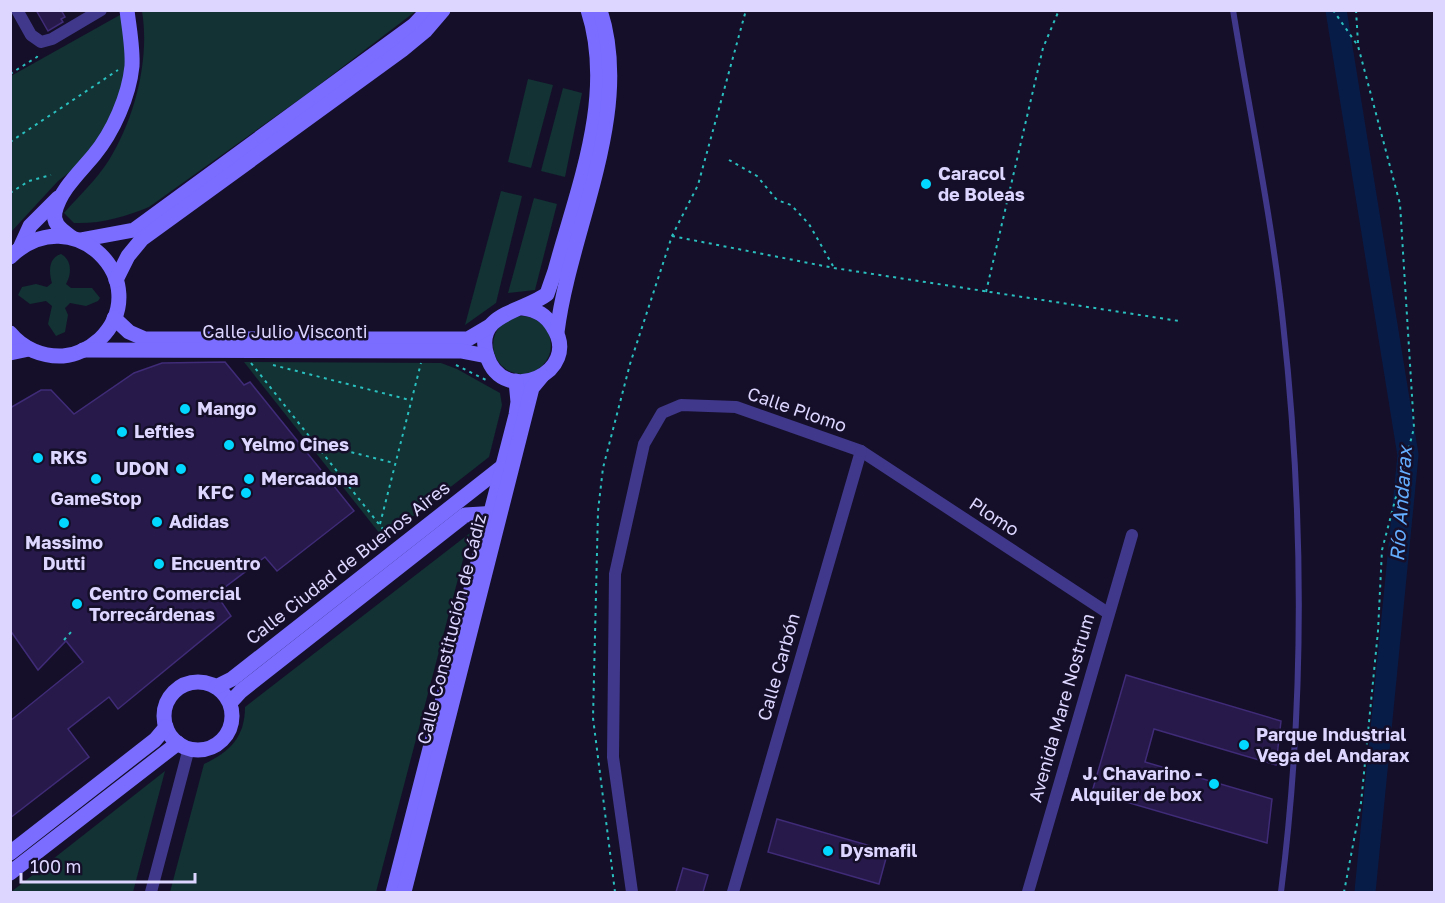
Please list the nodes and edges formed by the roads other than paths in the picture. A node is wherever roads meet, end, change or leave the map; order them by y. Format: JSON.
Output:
{"nodes":[{"id":1,"x":17,"y":10,"type":"edge"},
{"id":2,"x":101,"y":10,"type":"edge"},
{"id":3,"x":127,"y":10,"type":"edge"},
{"id":4,"x":428,"y":10,"type":"edge"},
{"id":5,"x":443,"y":10,"type":"edge"},
{"id":6,"x":588,"y":10,"type":"edge"},
{"id":7,"x":600,"y":10,"type":"edge"},
{"id":8,"x":1233,"y":10,"type":"edge"},
{"id":9,"x":60,"y":196,"type":"junction"},
{"id":10,"x":76,"y":238,"type":"junction"},
{"id":11,"x":15,"y":252,"type":"edge"},
{"id":12,"x":116,"y":280,"type":"junction"},
{"id":13,"x":523,"y":308,"type":"junction"},
{"id":14,"x":114,"y":318,"type":"junction"},
{"id":15,"x":490,"y":326,"type":"junction"},
{"id":16,"x":557,"y":332,"type":"junction"},
{"id":17,"x":10,"y":333,"type":"edge"},
{"id":18,"x":28,"y":349,"type":"junction"},
{"id":19,"x":83,"y":350,"type":"junction"},
{"id":20,"x":10,"y":353,"type":"edge"},
{"id":21,"x":487,"y":356,"type":"junction"},
{"id":22,"x":542,"y":376,"type":"junction"},
{"id":23,"x":516,"y":381,"type":"junction"},
{"id":24,"x":861,"y":451,"type":"junction"},
{"id":25,"x":502,"y":467,"type":"junction"},
{"id":26,"x":496,"y":514,"type":"junction"},
{"id":27,"x":1132,"y":535,"type":"dead end"},
{"id":28,"x":1108,"y":613,"type":"junction"},
{"id":29,"x":216,"y":687,"type":"junction"},
{"id":30,"x":230,"y":703,"type":"junction"},
{"id":31,"x":166,"y":727,"type":"junction"},
{"id":32,"x":183,"y":746,"type":"junction"},
{"id":33,"x":10,"y":853,"type":"edge"},
{"id":34,"x":10,"y":873,"type":"edge"},
{"id":35,"x":151,"y":892,"type":"edge"},
{"id":36,"x":393,"y":892,"type":"edge"},
{"id":37,"x":404,"y":892,"type":"edge"},
{"id":38,"x":632,"y":892,"type":"edge"},
{"id":39,"x":733,"y":892,"type":"edge"},
{"id":40,"x":1028,"y":892,"type":"edge"},
{"id":41,"x":1281,"y":892,"type":"edge"}],
"edges":[{"from":1,"to":2,"type":"street"},
{"from":3,"to":9,"type":"street"},
{"from":4,"to":10,"type":"street"},
{"from":5,"to":12,"type":"street"},
{"from":6,"to":13,"type":"street"},
{"from":7,"to":16,"type":"street"},
{"from":8,"to":41,"type":"lane"},
{"from":9,"to":10,"type":"street"},
{"from":9,"to":11,"type":"street"},
{"from":10,"to":11,"type":"street"},
{"from":10,"to":12,"type":"street"},
{"from":12,"to":14,"type":"street"},
{"from":13,"to":15,"type":"street"},
{"from":13,"to":16,"type":"street"},
{"from":14,"to":15,"type":"street","name":"Calle Julio Visconti"},
{"from":14,"to":19,"type":"street"},
{"from":15,"to":21,"type":"street"},
{"from":16,"to":22,"type":"street"},
{"from":17,"to":18,"type":"street"},
{"from":18,"to":19,"type":"street","name":"Calle Julio Visconti"},
{"from":18,"to":20,"type":"street"},
{"from":19,"to":21,"type":"street","name":"Calle Julio Visconti"},
{"from":21,"to":23,"type":"street"},
{"from":22,"to":23,"type":"street"},
{"from":22,"to":26,"type":"street","name":"Calle Constitución de Cádiz"},
{"from":23,"to":25,"type":"street","name":"Calle Constitución de Cádiz"},
{"from":24,"to":28,"type":"street","name":"Plomo"},
{"from":24,"to":38,"type":"street","name":"Calle Plomo"},
{"from":24,"to":39,"type":"street","name":"Calle Carbón"},
{"from":25,"to":26,"type":"street","name":"Calle Constitución de Cádiz"},
{"from":25,"to":29,"type":"street","name":"Calle Ciudad de Buenos Aires"},
{"from":26,"to":30,"type":"street","name":"Calle Ciudad de Buenos Aires"},
{"from":26,"to":36,"type":"street","name":"Calle Constitución de Cádiz"},
{"from":26,"to":37,"type":"street","name":"Calle Constitución de Cádiz"},
{"from":27,"to":28,"type":"street","name":"Avenida Mare Nostrum"},
{"from":28,"to":40,"type":"street","name":"Avenida Mare Nostrum"},
{"from":29,"to":30,"type":"street"},
{"from":29,"to":31,"type":"street"},
{"from":30,"to":32,"type":"street"},
{"from":31,"to":32,"type":"street"},
{"from":31,"to":33,"type":"street"},
{"from":32,"to":34,"type":"street"},
{"from":32,"to":35,"type":"street"}]}
